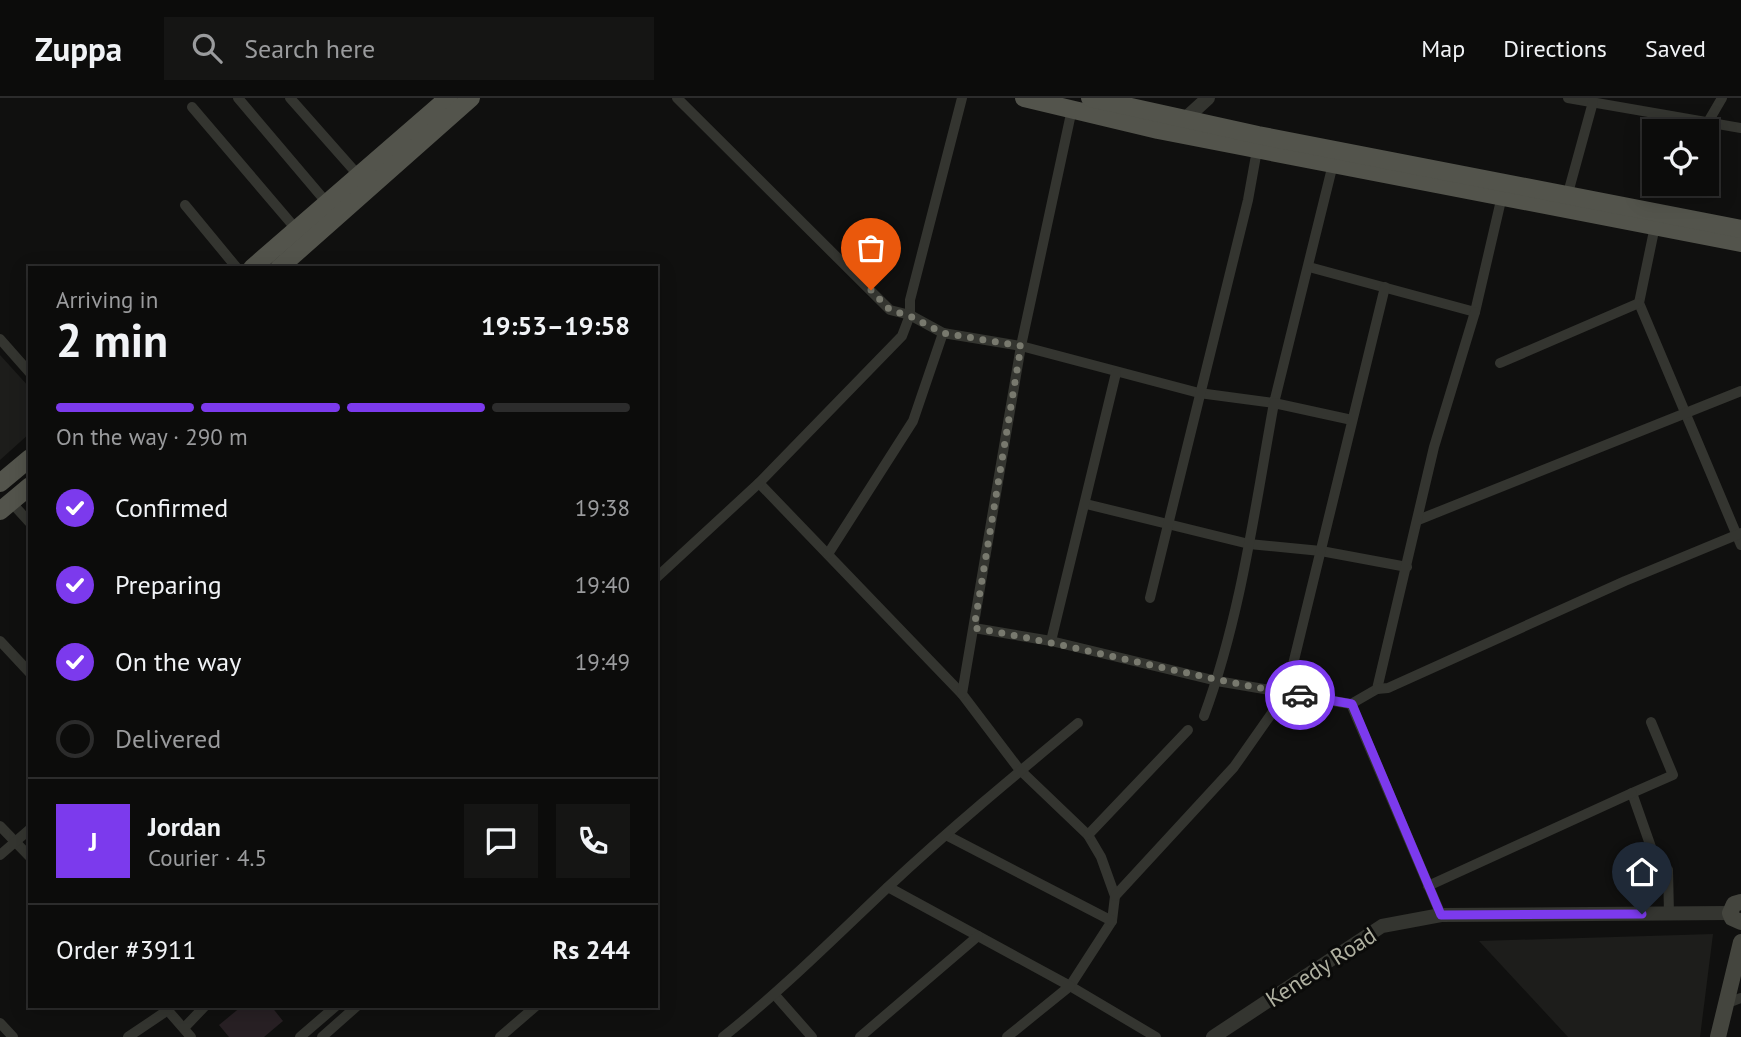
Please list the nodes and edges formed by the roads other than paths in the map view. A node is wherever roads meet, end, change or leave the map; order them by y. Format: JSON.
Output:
{"nodes":[{"id":1,"x":238,"y":98,"type":"edge"},
{"id":2,"x":290,"y":98,"type":"edge"},
{"id":3,"x":448,"y":98,"type":"edge"},
{"id":4,"x":471,"y":98,"type":"edge"},
{"id":5,"x":677,"y":98,"type":"edge"},
{"id":6,"x":961,"y":98,"type":"edge"},
{"id":7,"x":1024,"y":98,"type":"edge"},
{"id":8,"x":1090,"y":98,"type":"edge"},
{"id":9,"x":1208,"y":98,"type":"edge"},
{"id":10,"x":1568,"y":98,"type":"edge"},
{"id":11,"x":1723,"y":98,"type":"edge"},
{"id":12,"x":1593,"y":102,"type":"junction"},
{"id":13,"x":1611,"y":102,"type":"edge"},
{"id":14,"x":192,"y":107,"type":"dead end"},
{"id":15,"x":1072,"y":109,"type":"junction"},
{"id":16,"x":1693,"y":119,"type":"edge"},
{"id":17,"x":1710,"y":119,"type":"edge"},
{"id":18,"x":1719,"y":124,"type":"edge"},
{"id":19,"x":428,"y":126,"type":"junction"},
{"id":20,"x":1182,"y":127,"type":"junction"},
{"id":21,"x":1741,"y":128,"type":"edge"},
{"id":22,"x":1257,"y":150,"type":"junction"},
{"id":23,"x":1336,"y":158,"type":"junction"},
{"id":24,"x":359,"y":176,"type":"junction"},
{"id":25,"x":1568,"y":193,"type":"junction"},
{"id":26,"x":1502,"y":196,"type":"junction"},
{"id":27,"x":327,"y":203,"type":"junction"},
{"id":28,"x":185,"y":205,"type":"dead end"},
{"id":29,"x":1655,"y":226,"type":"junction"},
{"id":30,"x":296,"y":229,"type":"junction"},
{"id":31,"x":1741,"y":229,"type":"edge"},
{"id":32,"x":1741,"y":243,"type":"edge"},
{"id":33,"x":235,"y":266,"type":"edge"},
{"id":34,"x":253,"y":266,"type":"edge"},
{"id":35,"x":281,"y":266,"type":"edge"},
{"id":36,"x":1309,"y":267,"type":"junction"},
{"id":37,"x":1385,"y":287,"type":"junction"},
{"id":38,"x":1639,"y":303,"type":"junction"},
{"id":39,"x":1475,"y":312,"type":"junction"},
{"id":40,"x":910,"y":316,"type":"junction"},
{"id":41,"x":943,"y":333,"type":"junction"},
{"id":42,"x":0,"y":339,"type":"edge"},
{"id":43,"x":1021,"y":346,"type":"junction"},
{"id":44,"x":1500,"y":363,"type":"dead end"},
{"id":45,"x":28,"y":371,"type":"edge"},
{"id":46,"x":1116,"y":373,"type":"junction"},
{"id":47,"x":1741,"y":391,"type":"edge"},
{"id":48,"x":1199,"y":393,"type":"junction"},
{"id":49,"x":1274,"y":403,"type":"junction"},
{"id":50,"x":1687,"y":413,"type":"junction"},
{"id":51,"x":1352,"y":420,"type":"junction"},
{"id":52,"x":28,"y":460,"type":"edge"},
{"id":53,"x":0,"y":483,"type":"edge"},
{"id":54,"x":759,"y":483,"type":"junction"},
{"id":55,"x":28,"y":488,"type":"edge"},
{"id":56,"x":1086,"y":504,"type":"junction"},
{"id":57,"x":5,"y":507,"type":"edge"},
{"id":58,"x":1418,"y":520,"type":"junction"},
{"id":59,"x":28,"y":522,"type":"edge"},
{"id":60,"x":1168,"y":524,"type":"junction"},
{"id":61,"x":1740,"y":538,"type":"edge"},
{"id":62,"x":1249,"y":544,"type":"junction"},
{"id":63,"x":1321,"y":551,"type":"junction"},
{"id":64,"x":828,"y":554,"type":"junction"},
{"id":65,"x":1407,"y":567,"type":"junction"},
{"id":66,"x":658,"y":576,"type":"edge"},
{"id":67,"x":1150,"y":598,"type":"dead end"},
{"id":68,"x":974,"y":628,"type":"junction"},
{"id":69,"x":0,"y":641,"type":"edge"},
{"id":70,"x":1051,"y":641,"type":"junction"},
{"id":71,"x":28,"y":671,"type":"edge"},
{"id":72,"x":1217,"y":681,"type":"junction"},
{"id":73,"x":1377,"y":689,"type":"junction"},
{"id":74,"x":1286,"y":693,"type":"junction"},
{"id":75,"x":962,"y":694,"type":"junction"},
{"id":76,"x":1352,"y":704,"type":"junction"},
{"id":77,"x":1204,"y":716,"type":"dead end"},
{"id":78,"x":1651,"y":722,"type":"dead end"},
{"id":79,"x":1078,"y":723,"type":"dead end"},
{"id":80,"x":1188,"y":730,"type":"dead end"},
{"id":81,"x":1019,"y":769,"type":"junction"},
{"id":82,"x":1632,"y":793,"type":"junction"},
{"id":83,"x":0,"y":826,"type":"edge"},
{"id":84,"x":28,"y":831,"type":"edge"},
{"id":85,"x":946,"y":835,"type":"junction"},
{"id":86,"x":1088,"y":835,"type":"junction"},
{"id":87,"x":15,"y":842,"type":"junction"},
{"id":88,"x":0,"y":855,"type":"edge"},
{"id":89,"x":28,"y":855,"type":"edge"},
{"id":90,"x":1428,"y":886,"type":"junction"},
{"id":91,"x":888,"y":887,"type":"junction"},
{"id":92,"x":1115,"y":895,"type":"junction"},
{"id":93,"x":1739,"y":907,"type":"edge"},
{"id":94,"x":1669,"y":914,"type":"junction"},
{"id":95,"x":1441,"y":915,"type":"junction"},
{"id":96,"x":1112,"y":921,"type":"junction"},
{"id":97,"x":978,"y":936,"type":"junction"},
{"id":98,"x":1741,"y":942,"type":"edge"},
{"id":99,"x":1070,"y":986,"type":"junction"},
{"id":100,"x":775,"y":996,"type":"junction"},
{"id":101,"x":1733,"y":1001,"type":"edge"},
{"id":102,"x":166,"y":1008,"type":"edge"},
{"id":103,"x":204,"y":1008,"type":"edge"},
{"id":104,"x":334,"y":1008,"type":"edge"},
{"id":105,"x":355,"y":1008,"type":"edge"},
{"id":106,"x":534,"y":1008,"type":"edge"},
{"id":107,"x":0,"y":1023,"type":"edge"},
{"id":108,"x":187,"y":1032,"type":"edge"},
{"id":109,"x":13,"y":1037,"type":"edge"},
{"id":110,"x":128,"y":1037,"type":"edge"},
{"id":111,"x":300,"y":1037,"type":"edge"},
{"id":112,"x":321,"y":1037,"type":"edge"},
{"id":113,"x":500,"y":1037,"type":"edge"},
{"id":114,"x":723,"y":1037,"type":"edge"},
{"id":115,"x":812,"y":1037,"type":"edge"},
{"id":116,"x":860,"y":1037,"type":"edge"},
{"id":117,"x":1007,"y":1037,"type":"edge"},
{"id":118,"x":1156,"y":1037,"type":"edge"},
{"id":119,"x":1213,"y":1037,"type":"edge"},
{"id":120,"x":1718,"y":1037,"type":"edge"}],
"edges":[{"from":1,"to":27,"type":"street"},
{"from":2,"to":24,"type":"street"},
{"from":3,"to":19,"type":"main road"},
{"from":4,"to":19,"type":"main road"},
{"from":5,"to":40,"type":"street"},
{"from":6,"to":40,"type":"street"},
{"from":7,"to":15,"type":"main road"},
{"from":8,"to":20,"type":"main road"},
{"from":9,"to":20,"type":"street"},
{"from":10,"to":12,"type":"street"},
{"from":11,"to":17,"type":"street"},
{"from":12,"to":13,"type":"street"},
{"from":12,"to":25,"type":"street"},
{"from":13,"to":16,"type":"street"},
{"from":14,"to":30,"type":"street"},
{"from":15,"to":20,"type":"main road"},
{"from":15,"to":43,"type":"street"},
{"from":18,"to":21,"type":"street"},
{"from":19,"to":24,"type":"main road"},
{"from":19,"to":35,"type":"main road"},
{"from":20,"to":22,"type":"main road"},
{"from":20,"to":23,"type":"main road"},
{"from":22,"to":23,"type":"main road"},
{"from":22,"to":48,"type":"street"},
{"from":23,"to":25,"type":"main road"},
{"from":23,"to":26,"type":"main road"},
{"from":23,"to":36,"type":"street"},
{"from":24,"to":27,"type":"main road"},
{"from":25,"to":31,"type":"main road"},
{"from":26,"to":29,"type":"main road"},
{"from":26,"to":39,"type":"street"},
{"from":27,"to":30,"type":"main road"},
{"from":28,"to":33,"type":"street"},
{"from":29,"to":32,"type":"main road"},
{"from":29,"to":38,"type":"street"},
{"from":30,"to":34,"type":"main road"},
{"from":36,"to":37,"type":"street"},
{"from":36,"to":49,"type":"street"},
{"from":37,"to":39,"type":"street"},
{"from":37,"to":51,"type":"street"},
{"from":38,"to":44,"type":"street"},
{"from":38,"to":50,"type":"street"},
{"from":39,"to":58,"type":"street"},
{"from":40,"to":41,"type":"street"},
{"from":40,"to":54,"type":"street"},
{"from":41,"to":43,"type":"street"},
{"from":41,"to":64,"type":"street"},
{"from":42,"to":45,"type":"street"},
{"from":43,"to":46,"type":"street"},
{"from":43,"to":68,"type":"street"},
{"from":46,"to":48,"type":"street"},
{"from":46,"to":56,"type":"street"},
{"from":47,"to":50,"type":"street"},
{"from":48,"to":49,"type":"street"},
{"from":48,"to":60,"type":"street"},
{"from":49,"to":51,"type":"street"},
{"from":49,"to":62,"type":"street"},
{"from":50,"to":58,"type":"street"},
{"from":50,"to":61,"type":"street"},
{"from":51,"to":63,"type":"street"},
{"from":52,"to":53,"type":"main road"},
{"from":54,"to":64,"type":"street"},
{"from":54,"to":66,"type":"street"},
{"from":55,"to":57,"type":"main road"},
{"from":56,"to":60,"type":"street"},
{"from":56,"to":70,"type":"street"},
{"from":57,"to":59,"type":"street"},
{"from":58,"to":65,"type":"street"},
{"from":60,"to":62,"type":"street"},
{"from":60,"to":67,"type":"street"},
{"from":61,"to":73,"type":"street"},
{"from":62,"to":63,"type":"street"},
{"from":62,"to":72,"type":"street"},
{"from":63,"to":65,"type":"street"},
{"from":63,"to":74,"type":"street"},
{"from":64,"to":75,"type":"street"},
{"from":65,"to":73,"type":"street"},
{"from":68,"to":70,"type":"street"},
{"from":68,"to":75,"type":"street"},
{"from":69,"to":71,"type":"street"},
{"from":70,"to":72,"type":"street"},
{"from":72,"to":74,"type":"street"},
{"from":72,"to":77,"type":"street"},
{"from":73,"to":76,"type":"street"},
{"from":74,"to":76,"type":"street"},
{"from":74,"to":92,"type":"street"},
{"from":75,"to":81,"type":"street"},
{"from":76,"to":90,"type":"street"},
{"from":78,"to":82,"type":"street"},
{"from":79,"to":81,"type":"street"},
{"from":80,"to":86,"type":"street"},
{"from":81,"to":85,"type":"street"},
{"from":81,"to":86,"type":"street"},
{"from":82,"to":90,"type":"street"},
{"from":82,"to":94,"type":"street"},
{"from":83,"to":87,"type":"street"},
{"from":84,"to":87,"type":"street"},
{"from":85,"to":91,"type":"street"},
{"from":85,"to":96,"type":"street"},
{"from":86,"to":92,"type":"street"},
{"from":87,"to":88,"type":"street"},
{"from":87,"to":89,"type":"street"},
{"from":90,"to":95,"type":"street"},
{"from":91,"to":97,"type":"street"},
{"from":91,"to":100,"type":"street"},
{"from":92,"to":96,"type":"street"},
{"from":93,"to":94,"type":"street","name":"Kenedy Road"},
{"from":94,"to":95,"type":"street","name":"Kenedy Road"},
{"from":95,"to":119,"type":"street","name":"Kenedy Road"},
{"from":96,"to":99,"type":"street"},
{"from":97,"to":99,"type":"street"},
{"from":97,"to":116,"type":"street"},
{"from":98,"to":101,"type":"main road"},
{"from":99,"to":117,"type":"street"},
{"from":99,"to":118,"type":"street"},
{"from":100,"to":114,"type":"street"},
{"from":100,"to":115,"type":"street"},
{"from":101,"to":120,"type":"main road"},
{"from":102,"to":108,"type":"street"},
{"from":102,"to":110,"type":"street"},
{"from":103,"to":108,"type":"street"},
{"from":104,"to":111,"type":"street"},
{"from":105,"to":112,"type":"street"},
{"from":106,"to":113,"type":"street"},
{"from":107,"to":109,"type":"street"}]}
